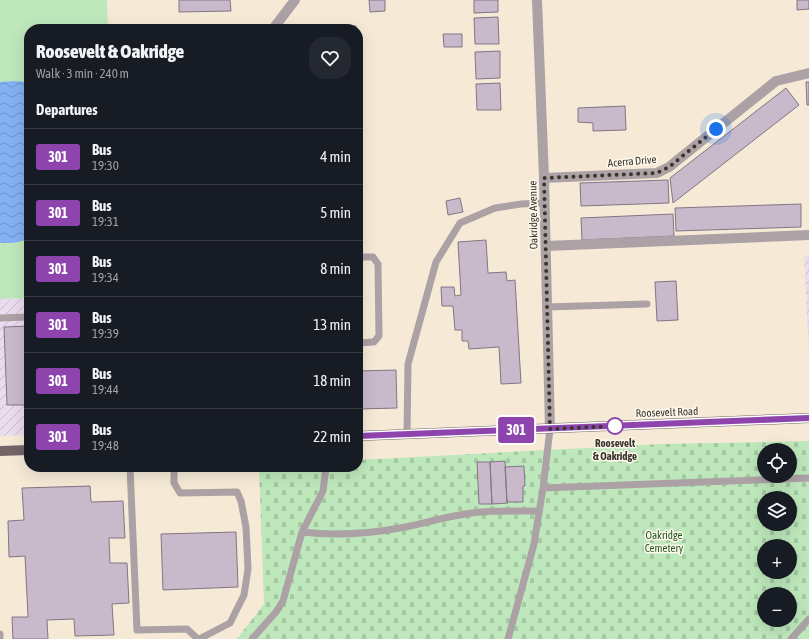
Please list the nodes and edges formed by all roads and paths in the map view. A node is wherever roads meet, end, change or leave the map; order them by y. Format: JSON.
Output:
{"nodes":[{"id":1,"x":295,"y":0,"type":"edge"},
{"id":2,"x":537,"y":0,"type":"edge"},
{"id":3,"x":277,"y":24,"type":"edge"},
{"id":4,"x":809,"y":73,"type":"edge"},
{"id":5,"x":544,"y":178,"type":"junction"},
{"id":6,"x":544,"y":203,"type":"junction"},
{"id":7,"x":809,"y":235,"type":"edge"},
{"id":8,"x":546,"y":246,"type":"junction"},
{"id":9,"x":363,"y":258,"type":"edge"},
{"id":10,"x":647,"y":304,"type":"dead end"},
{"id":11,"x":547,"y":307,"type":"junction"},
{"id":12,"x":24,"y":317,"type":"edge"},
{"id":13,"x":0,"y":318,"type":"edge"},
{"id":14,"x":363,"y":343,"type":"edge"},
{"id":15,"x":809,"y":418,"type":"edge"},
{"id":16,"x":550,"y":429,"type":"junction"},
{"id":17,"x":407,"y":434,"type":"junction"},
{"id":18,"x":363,"y":436,"type":"edge"},
{"id":19,"x":24,"y":450,"type":"edge"},
{"id":20,"x":0,"y":451,"type":"edge"},
{"id":21,"x":130,"y":472,"type":"edge"},
{"id":22,"x":174,"y":472,"type":"edge"},
{"id":23,"x":325,"y":472,"type":"edge"},
{"id":24,"x":809,"y":478,"type":"edge"},
{"id":25,"x":543,"y":488,"type":"junction"},
{"id":26,"x":539,"y":511,"type":"junction"},
{"id":27,"x":302,"y":532,"type":"junction"},
{"id":28,"x":809,"y":619,"type":"edge"},
{"id":29,"x":0,"y":634,"type":"edge"},
{"id":30,"x":0,"y":639,"type":"edge"},
{"id":31,"x":198,"y":639,"type":"edge"},
{"id":32,"x":252,"y":639,"type":"edge"},
{"id":33,"x":508,"y":639,"type":"edge"},
{"id":34,"x":791,"y":639,"type":"edge"}],
"edges":[{"from":1,"to":3,"type":"street"},
{"from":2,"to":5,"type":"street","name":"Oakridge Avenue"},
{"from":4,"to":5,"type":"street","name":"Acerra Drive"},
{"from":5,"to":6,"type":"street","name":"Oakridge Avenue"},
{"from":6,"to":8,"type":"street","name":"Oakridge Avenue"},
{"from":6,"to":17,"type":"lane"},
{"from":7,"to":8,"type":"street"},
{"from":8,"to":11,"type":"street","name":"Oakridge Avenue"},
{"from":9,"to":14,"type":"lane"},
{"from":10,"to":11,"type":"lane"},
{"from":11,"to":16,"type":"street","name":"Oakridge Avenue"},
{"from":12,"to":13,"type":"lane"},
{"from":15,"to":16,"type":"main road","name":"Roosevelt Road"},
{"from":16,"to":17,"type":"main road","name":"Roosevelt Road"},
{"from":16,"to":25,"type":"lane"},
{"from":17,"to":18,"type":"main road","name":"Roosevelt Road"},
{"from":19,"to":20,"type":"main road"},
{"from":21,"to":31,"type":"lane"},
{"from":22,"to":31,"type":"lane"},
{"from":23,"to":27,"type":"lane"},
{"from":24,"to":25,"type":"lane"},
{"from":25,"to":26,"type":"lane"},
{"from":26,"to":27,"type":"lane"},
{"from":26,"to":33,"type":"lane"},
{"from":27,"to":32,"type":"lane"},
{"from":28,"to":34,"type":"lane"},
{"from":29,"to":30,"type":"lane"}]}
